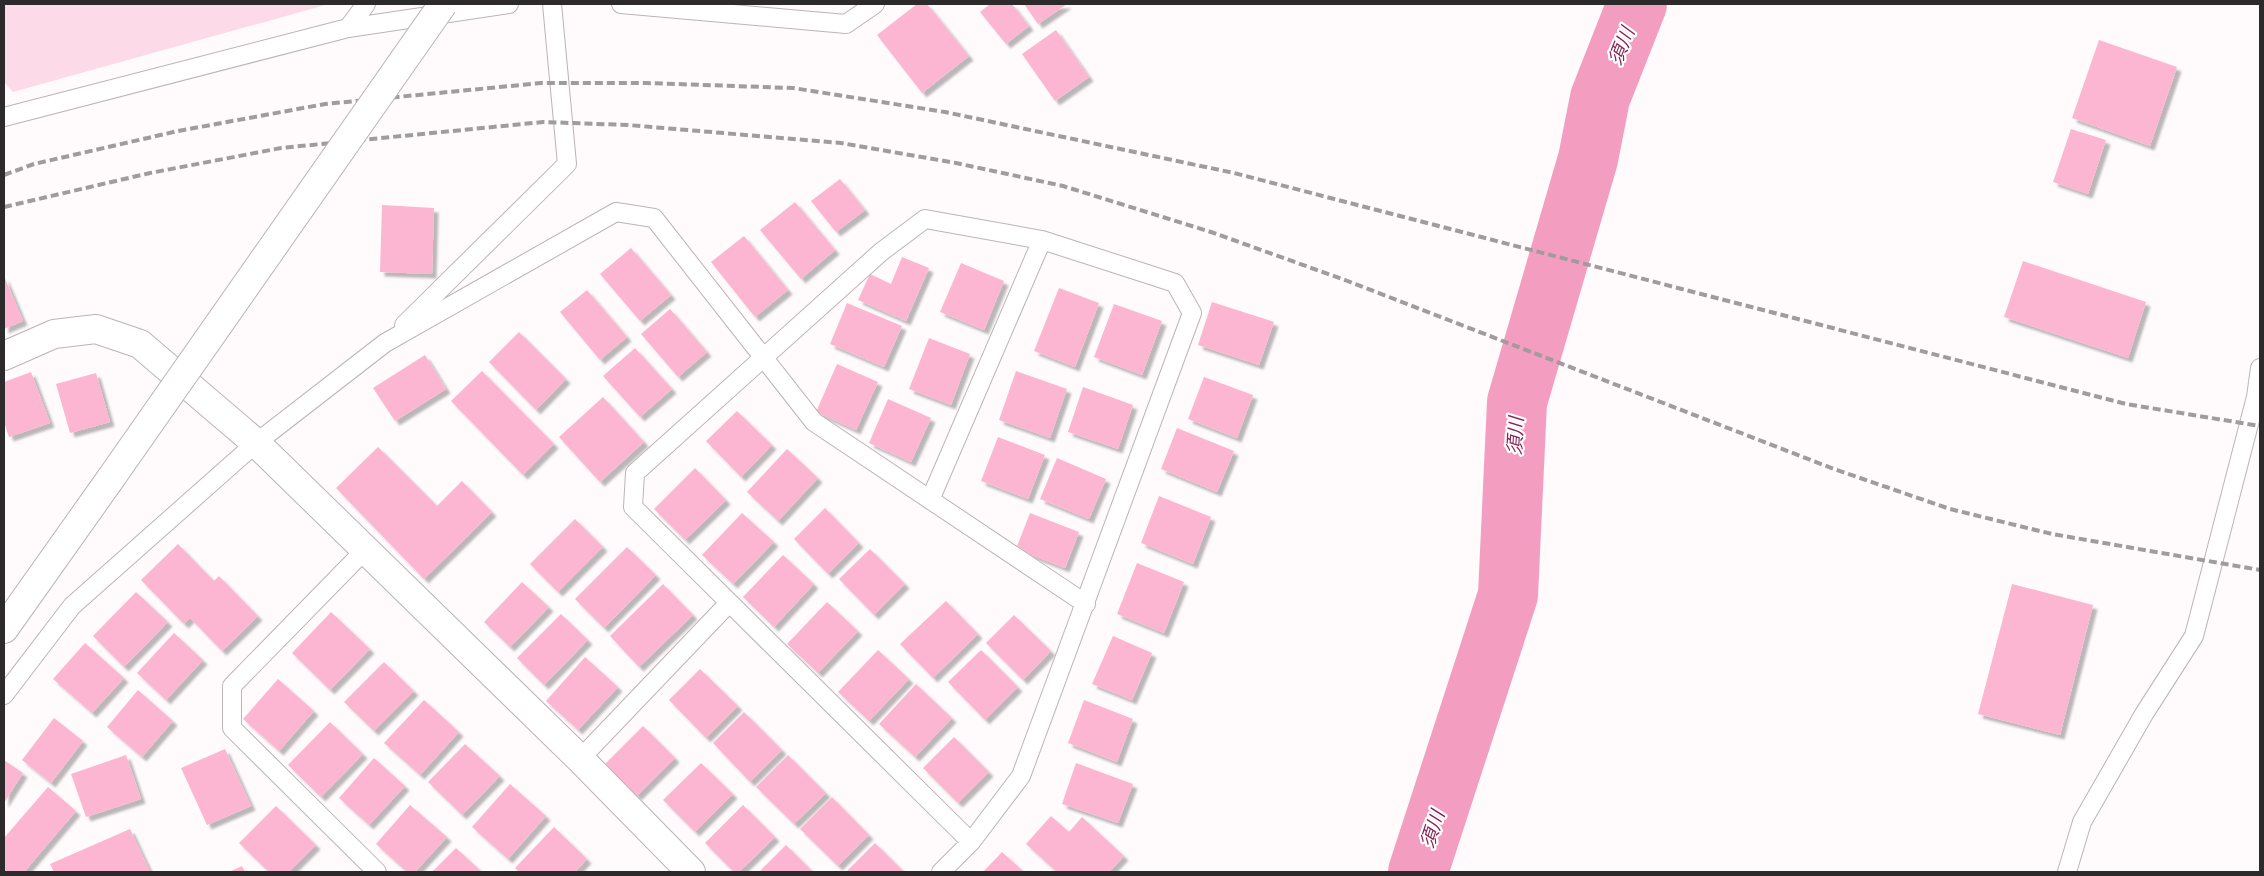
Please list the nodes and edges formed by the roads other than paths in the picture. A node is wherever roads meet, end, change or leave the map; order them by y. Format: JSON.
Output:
{"nodes":[{"id":1,"x":366,"y":4,"type":"edge"},
{"id":2,"x":443,"y":4,"type":"edge"},
{"id":3,"x":509,"y":4,"type":"edge"},
{"id":4,"x":552,"y":4,"type":"edge"},
{"id":5,"x":627,"y":4,"type":"edge"},
{"id":6,"x":875,"y":4,"type":"edge"},
{"id":7,"x":348,"y":28,"type":"junction"},
{"id":8,"x":4,"y":117,"type":"edge"},
{"id":9,"x":1042,"y":240,"type":"junction"},
{"id":10,"x":386,"y":343,"type":"junction"},
{"id":11,"x":4,"y":356,"type":"edge"},
{"id":12,"x":763,"y":357,"type":"junction"},
{"id":13,"x":2260,"y":368,"type":"edge"},
{"id":14,"x":256,"y":443,"type":"junction"},
{"id":15,"x":930,"y":500,"type":"junction"},
{"id":16,"x":365,"y":550,"type":"junction"},
{"id":17,"x":729,"y":603,"type":"junction"},
{"id":18,"x":1086,"y":604,"type":"junction"},
{"id":19,"x":4,"y":629,"type":"edge"},
{"id":20,"x":4,"y":695,"type":"edge"},
{"id":21,"x":580,"y":759,"type":"junction"},
{"id":22,"x":971,"y":842,"type":"junction"},
{"id":23,"x":687,"y":871,"type":"edge"},
{"id":24,"x":377,"y":872,"type":"edge"},
{"id":25,"x":941,"y":872,"type":"edge"},
{"id":26,"x":2067,"y":872,"type":"edge"}],
"edges":[{"from":1,"to":7,"type":"lane"},
{"from":2,"to":19,"type":"street","bridge":true},
{"from":3,"to":7,"type":"lane"},
{"from":4,"to":10,"type":"lane"},
{"from":5,"to":6,"type":"lane"},
{"from":7,"to":8,"type":"lane"},
{"from":9,"to":12,"type":"lane"},
{"from":9,"to":15,"type":"lane"},
{"from":9,"to":18,"type":"lane"},
{"from":10,"to":12,"type":"lane"},
{"from":10,"to":14,"type":"lane"},
{"from":11,"to":14,"type":"street"},
{"from":12,"to":15,"type":"lane"},
{"from":12,"to":17,"type":"lane"},
{"from":13,"to":26,"type":"lane"},
{"from":14,"to":16,"type":"street"},
{"from":14,"to":20,"type":"lane"},
{"from":15,"to":18,"type":"lane"},
{"from":16,"to":21,"type":"street"},
{"from":16,"to":24,"type":"lane"},
{"from":17,"to":21,"type":"lane"},
{"from":17,"to":22,"type":"lane"},
{"from":18,"to":22,"type":"lane"},
{"from":21,"to":23,"type":"street"},
{"from":22,"to":25,"type":"lane"}]}
